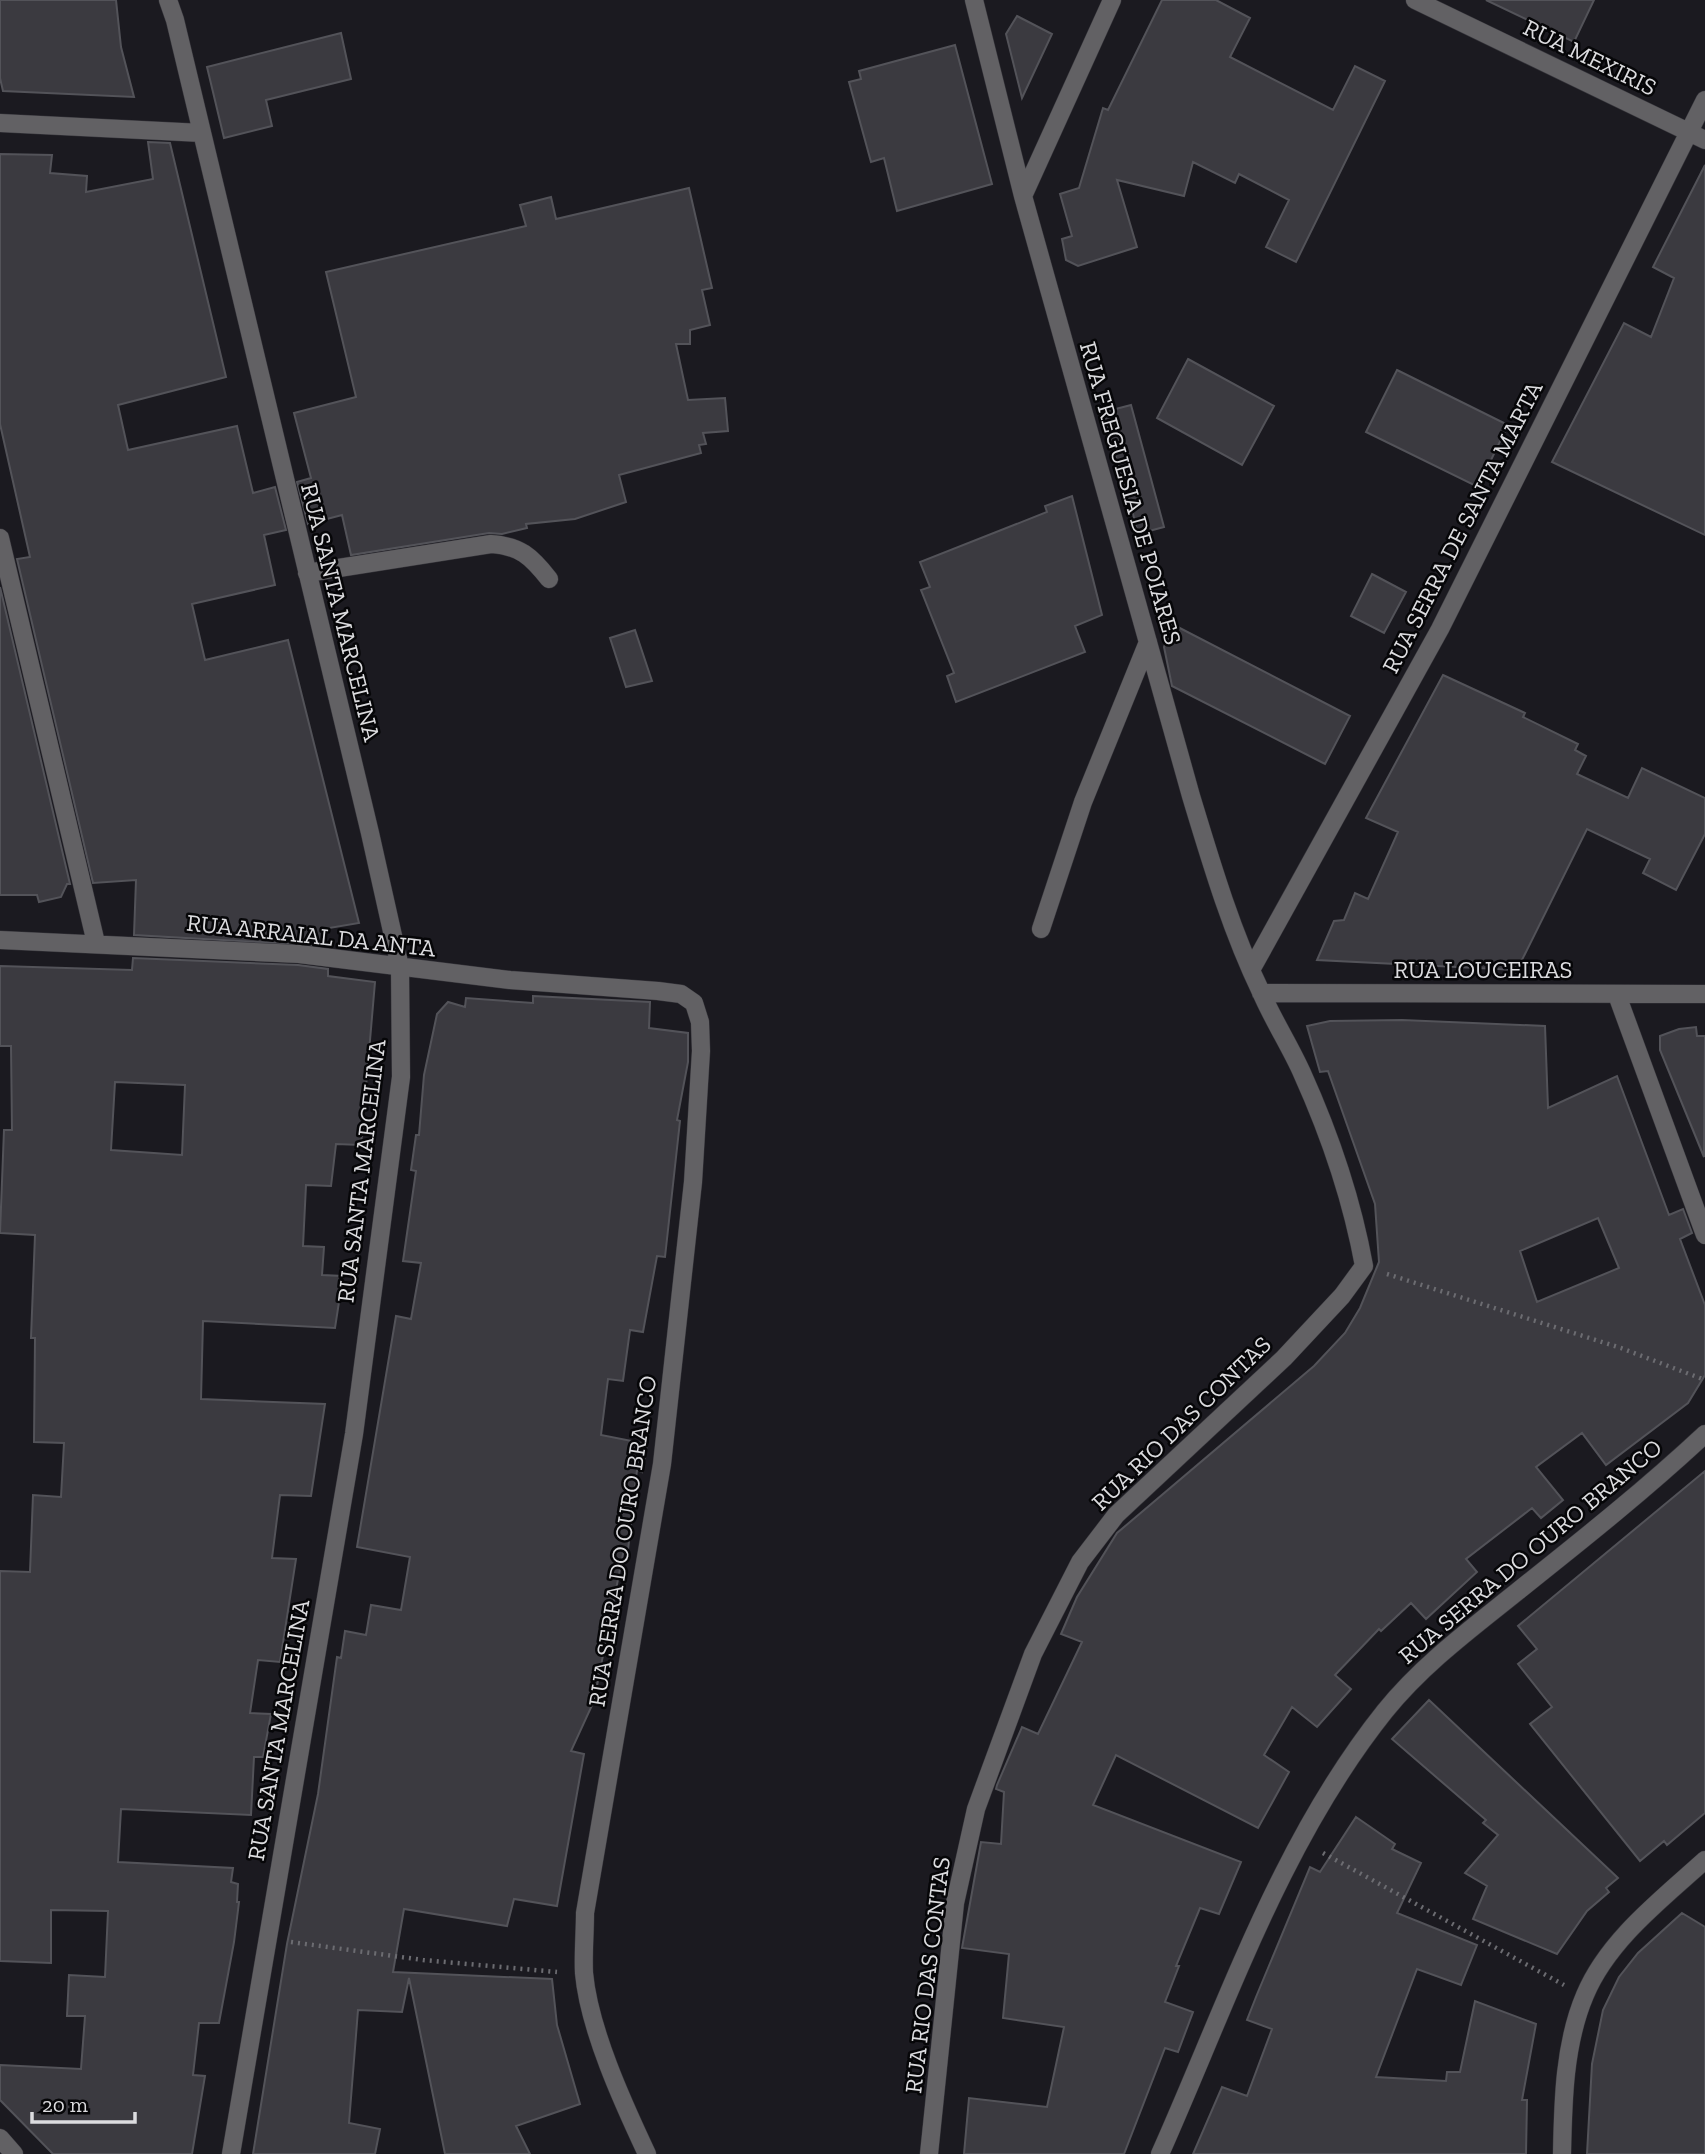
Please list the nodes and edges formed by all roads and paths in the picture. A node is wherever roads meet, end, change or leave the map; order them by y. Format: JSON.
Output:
{"nodes":[{"id":1,"x":167,"y":0,"type":"edge"},
{"id":2,"x":974,"y":0,"type":"edge"},
{"id":3,"x":1112,"y":0,"type":"edge"},
{"id":4,"x":1415,"y":0,"type":"edge"},
{"id":5,"x":1705,"y":100,"type":"edge"},
{"id":6,"x":0,"y":123,"type":"edge"},
{"id":7,"x":202,"y":133,"type":"junction"},
{"id":8,"x":1697,"y":136,"type":"edge"},
{"id":9,"x":1023,"y":197,"type":"junction"},
{"id":10,"x":0,"y":538,"type":"edge"},
{"id":11,"x":307,"y":573,"type":"junction"},
{"id":12,"x":549,"y":579,"type":"dead end"},
{"id":13,"x":1148,"y":642,"type":"junction"},
{"id":14,"x":1041,"y":929,"type":"dead end"},
{"id":15,"x":0,"y":940,"type":"edge"},
{"id":16,"x":96,"y":943,"type":"junction"},
{"id":17,"x":400,"y":967,"type":"junction"},
{"id":18,"x":1251,"y":970,"type":"junction"},
{"id":19,"x":617,"y":988,"type":"joint"},
{"id":20,"x":1261,"y":993,"type":"junction"},
{"id":21,"x":1705,"y":994,"type":"edge"},
{"id":22,"x":1617,"y":995,"type":"junction"},
{"id":23,"x":1705,"y":1235,"type":"edge"},
{"id":24,"x":1363,"y":1266,"type":"junction"},
{"id":25,"x":1705,"y":1380,"type":"edge"},
{"id":26,"x":1705,"y":1434,"type":"edge"},
{"id":27,"x":1300,"y":1841,"type":"junction"},
{"id":28,"x":1705,"y":1860,"type":"edge"},
{"id":29,"x":266,"y":1938,"type":"junction"},
{"id":30,"x":584,"y":1975,"type":"junction"},
{"id":31,"x":1584,"y":1996,"type":"junction"},
{"id":32,"x":0,"y":2138,"type":"edge"},
{"id":33,"x":14,"y":2154,"type":"edge"},
{"id":34,"x":230,"y":2154,"type":"edge"},
{"id":35,"x":647,"y":2154,"type":"edge"},
{"id":36,"x":929,"y":2154,"type":"edge"},
{"id":37,"x":1160,"y":2154,"type":"edge"},
{"id":38,"x":1562,"y":2154,"type":"edge"}],
"edges":[{"from":1,"to":7,"type":"street","name":"RUA SANTA MARCELINA"},
{"from":2,"to":9,"type":"street","name":"RUA FREGUESIA DE POIARES"},
{"from":3,"to":9,"type":"street"},
{"from":4,"to":8,"type":"street","name":"RUA MEXIRIS"},
{"from":5,"to":8,"type":"street","name":"RUA SERRA DE SANTA MARTA"},
{"from":6,"to":7,"type":"street"},
{"from":7,"to":11,"type":"street","name":"RUA SANTA MARCELINA"},
{"from":8,"to":18,"type":"street","name":"RUA SERRA DE SANTA MARTA"},
{"from":9,"to":13,"type":"street","name":"RUA FREGUESIA DE POIARES"},
{"from":10,"to":16,"type":"street"},
{"from":11,"to":12,"type":"street"},
{"from":11,"to":17,"type":"street","name":"RUA SANTA MARCELINA"},
{"from":13,"to":14,"type":"street"},
{"from":13,"to":18,"type":"street","name":"RUA FREGUESIA DE POIARES"},
{"from":15,"to":16,"type":"street","name":"RUA ARRAIAL DA ANTA"},
{"from":16,"to":17,"type":"street","name":"RUA ARRAIAL DA ANTA"},
{"from":17,"to":19,"type":"street","name":"RUA ARRAIAL DA ANTA"},
{"from":17,"to":29,"type":"street","name":"RUA SANTA MARCELINA"},
{"from":18,"to":20,"type":"street","name":"RUA FREGUESIA DE POIARES"},
{"from":19,"to":30,"type":"street","name":"RUA SERRA DO OURO BRANCO"},
{"from":20,"to":22,"type":"street","name":"RUA LOUCEIRAS"},
{"from":20,"to":24,"type":"street"},
{"from":21,"to":22,"type":"street","name":"RUA LOUCEIRAS"},
{"from":22,"to":23,"type":"street"},
{"from":24,"to":25,"type":"path"},
{"from":24,"to":36,"type":"street","name":"RUA RIO DAS CONTAS"},
{"from":26,"to":27,"type":"street","name":"RUA SERRA DO OURO BRANCO"},
{"from":27,"to":31,"type":"path"},
{"from":27,"to":37,"type":"street","name":"RUA SERRA DO OURO BRANCO"},
{"from":28,"to":31,"type":"street"},
{"from":29,"to":30,"type":"path"},
{"from":29,"to":34,"type":"street","name":"RUA SANTA MARCELINA"},
{"from":30,"to":35,"type":"street","name":"RUA SERRA DO OURO BRANCO"},
{"from":31,"to":38,"type":"street"},
{"from":32,"to":33,"type":"street"}]}
